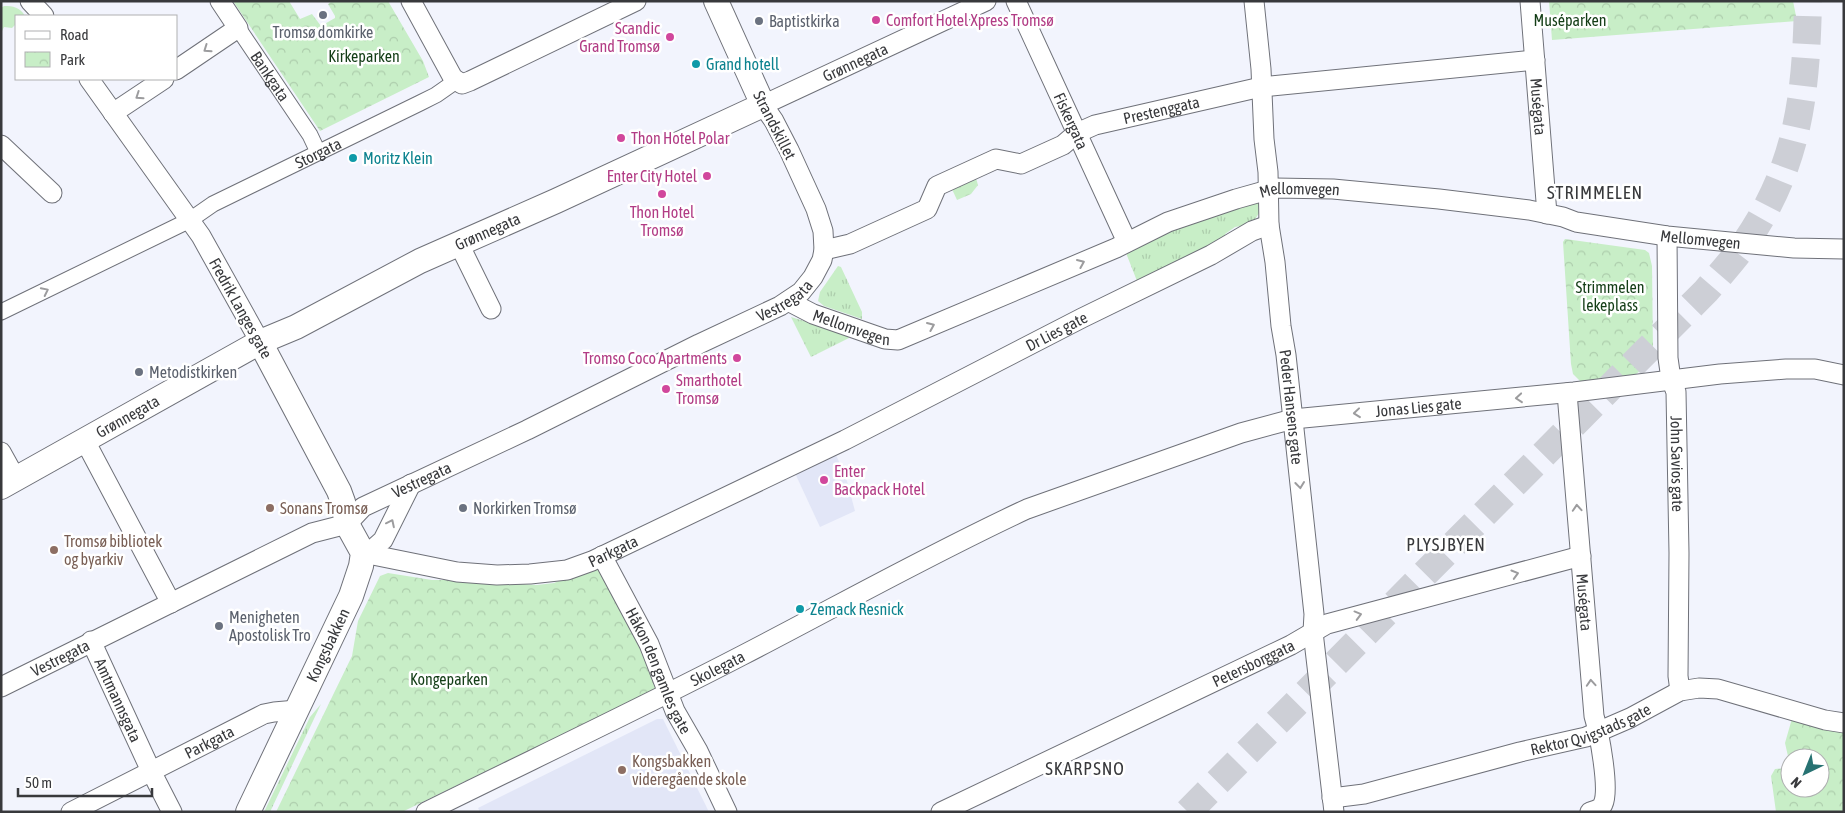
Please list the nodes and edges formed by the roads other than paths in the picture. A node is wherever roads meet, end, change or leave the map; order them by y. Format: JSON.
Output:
{"nodes":[{"id":1,"x":30,"y":1,"type":"edge"},
{"id":2,"x":220,"y":1,"type":"edge"},
{"id":3,"x":411,"y":1,"type":"edge"},
{"id":4,"x":636,"y":1,"type":"edge"},
{"id":5,"x":716,"y":1,"type":"edge"},
{"id":6,"x":986,"y":1,"type":"edge"},
{"id":7,"x":1016,"y":1,"type":"edge"},
{"id":8,"x":1254,"y":1,"type":"edge"},
{"id":9,"x":1530,"y":1,"type":"edge"},
{"id":10,"x":43,"y":15,"type":"edge"},
{"id":11,"x":238,"y":28,"type":"junction"},
{"id":12,"x":1535,"y":60,"type":"junction"},
{"id":13,"x":178,"y":69,"type":"edge"},
{"id":14,"x":90,"y":80,"type":"edge"},
{"id":15,"x":162,"y":80,"type":"edge"},
{"id":16,"x":456,"y":81,"type":"junction"},
{"id":17,"x":1261,"y":87,"type":"junction"},
{"id":18,"x":763,"y":104,"type":"junction"},
{"id":19,"x":113,"y":113,"type":"junction"},
{"id":20,"x":1077,"y":133,"type":"junction"},
{"id":21,"x":1,"y":145,"type":"edge"},
{"id":22,"x":318,"y":152,"type":"junction"},
{"id":23,"x":1268,"y":189,"type":"junction"},
{"id":24,"x":52,"y":193,"type":"dead end"},
{"id":25,"x":1547,"y":214,"type":"junction"},
{"id":26,"x":190,"y":220,"type":"junction"},
{"id":27,"x":1269,"y":226,"type":"junction"},
{"id":28,"x":1667,"y":236,"type":"junction"},
{"id":29,"x":1127,"y":242,"type":"junction"},
{"id":30,"x":459,"y":244,"type":"junction"},
{"id":31,"x":1844,"y":249,"type":"edge"},
{"id":32,"x":824,"y":250,"type":"junction"},
{"id":33,"x":788,"y":301,"type":"junction"},
{"id":34,"x":491,"y":309,"type":"dead end"},
{"id":35,"x":1,"y":312,"type":"edge"},
{"id":36,"x":260,"y":342,"type":"junction"},
{"id":37,"x":1844,"y":375,"type":"edge"},
{"id":38,"x":1671,"y":379,"type":"junction"},
{"id":39,"x":1567,"y":393,"type":"junction"},
{"id":40,"x":1292,"y":420,"type":"junction"},
{"id":41,"x":84,"y":439,"type":"junction"},
{"id":42,"x":845,"y":440,"type":"joint"},
{"id":43,"x":1,"y":452,"type":"edge"},
{"id":44,"x":9,"y":483,"type":"edge"},
{"id":45,"x":411,"y":484,"type":"junction"},
{"id":46,"x":1007,"y":518,"type":"joint"},
{"id":47,"x":347,"y":524,"type":"junction"},
{"id":48,"x":363,"y":553,"type":"junction"},
{"id":49,"x":602,"y":556,"type":"junction"},
{"id":50,"x":1581,"y":556,"type":"junction"},
{"id":51,"x":171,"y":603,"type":"junction"},
{"id":52,"x":1313,"y":632,"type":"junction"},
{"id":53,"x":91,"y":642,"type":"junction"},
{"id":54,"x":1,"y":687,"type":"edge"},
{"id":55,"x":1680,"y":691,"type":"junction"},
{"id":56,"x":669,"y":693,"type":"junction"},
{"id":57,"x":297,"y":710,"type":"junction"},
{"id":58,"x":1844,"y":724,"type":"edge"},
{"id":59,"x":1599,"y":731,"type":"junction"},
{"id":60,"x":151,"y":771,"type":"junction"},
{"id":61,"x":456,"y":805,"type":"edge"},
{"id":62,"x":1333,"y":805,"type":"edge"},
{"id":63,"x":1595,"y":810,"type":"edge"},
{"id":64,"x":70,"y":812,"type":"edge"},
{"id":65,"x":172,"y":812,"type":"edge"},
{"id":66,"x":248,"y":812,"type":"edge"},
{"id":67,"x":426,"y":812,"type":"edge"},
{"id":68,"x":727,"y":812,"type":"edge"},
{"id":69,"x":942,"y":812,"type":"edge"}],
"edges":[{"from":1,"to":10,"type":"street"},
{"from":2,"to":11,"type":"street","name":"Bankgata"},
{"from":3,"to":16,"type":"street"},
{"from":4,"to":16,"type":"street","name":"Storgata"},
{"from":5,"to":18,"type":"street","name":"Strandskillet"},
{"from":6,"to":18,"type":"street","name":"Grønnegata"},
{"from":7,"to":20,"type":"street","name":"Fiskergata"},
{"from":8,"to":17,"type":"street","name":"Peder Hansens gate"},
{"from":9,"to":12,"type":"street","name":"Muségata"},
{"from":11,"to":13,"type":"street","one_way":true},
{"from":11,"to":22,"type":"street","name":"Bankgata"},
{"from":12,"to":17,"type":"street","name":"Prestenggata"},
{"from":12,"to":25,"type":"street","name":"Muségata"},
{"from":14,"to":19,"type":"street","name":"Fredrik Langes gate"},
{"from":15,"to":19,"type":"street","one_way":true},
{"from":16,"to":22,"type":"street","name":"Storgata"},
{"from":17,"to":20,"type":"street","name":"Prestenggata"},
{"from":17,"to":23,"type":"street","name":"Peder Hansens gate"},
{"from":18,"to":30,"type":"street","name":"Grønnegata"},
{"from":18,"to":32,"type":"street","name":"Strandskillet"},
{"from":19,"to":26,"type":"street","name":"Fredrik Langes gate"},
{"from":20,"to":29,"type":"street","name":"Fiskergata"},
{"from":20,"to":32,"type":"street","name":"Prestenggata"},
{"from":21,"to":24,"type":"street"},
{"from":22,"to":26,"type":"street","name":"Storgata"},
{"from":23,"to":25,"type":"street","name":"Mellomvegen"},
{"from":23,"to":27,"type":"street","name":"Peder Hansens gate"},
{"from":23,"to":29,"type":"street","name":"Mellomvegen"},
{"from":25,"to":28,"type":"street","name":"Mellomvegen"},
{"from":35,"to":26,"type":"street","name":"Storgata","one_way":true},
{"from":26,"to":36,"type":"street","name":"Fredrik Langes gate"},
{"from":27,"to":40,"type":"street","name":"Peder Hansens gate"},
{"from":27,"to":42,"type":"street","name":"Dr Lies gate"},
{"from":28,"to":31,"type":"street","name":"Mellomvegen"},
{"from":28,"to":38,"type":"street","name":"John Savios gate"},
{"from":33,"to":29,"type":"street","name":"Mellomvegen","one_way":true},
{"from":30,"to":34,"type":"street"},
{"from":30,"to":36,"type":"street","name":"Grønnegata"},
{"from":32,"to":33,"type":"street","name":"Vestregata"},
{"from":33,"to":45,"type":"street","name":"Vestregata"},
{"from":36,"to":41,"type":"street","name":"Grønnegata"},
{"from":36,"to":47,"type":"street","name":"Fredrik Langes gate"},
{"from":37,"to":38,"type":"street","name":"Jonas Lies gate"},
{"from":38,"to":39,"type":"street","name":"Jonas Lies gate"},
{"from":38,"to":55,"type":"street","name":"John Savios gate"},
{"from":39,"to":40,"type":"street","name":"Jonas Lies gate","one_way":true},
{"from":50,"to":39,"type":"street","name":"Muségata","one_way":true},
{"from":40,"to":46,"type":"street","name":"Jonas Lies gate"},
{"from":40,"to":52,"type":"street","name":"Peder Hansens gate","one_way":true},
{"from":41,"to":44,"type":"street","name":"Grønnegata"},
{"from":41,"to":51,"type":"street"},
{"from":42,"to":49,"type":"street","name":"Parkgata"},
{"from":43,"to":44,"type":"street"},
{"from":45,"to":47,"type":"street","name":"Vestregata"},
{"from":48,"to":45,"type":"street","one_way":true},
{"from":46,"to":56,"type":"street","name":"Skolegata"},
{"from":47,"to":48,"type":"street","name":"Fredrik Langes gate"},
{"from":47,"to":51,"type":"street","name":"Vestregata"},
{"from":48,"to":49,"type":"street","name":"Parkgata"},
{"from":48,"to":57,"type":"street","name":"Kongsbakken"},
{"from":49,"to":56,"type":"street","name":"Håkon den gamles gate"},
{"from":52,"to":50,"type":"street","name":"Petersborggata","one_way":true},
{"from":59,"to":50,"type":"street","name":"Muségata","one_way":true},
{"from":51,"to":53,"type":"street","name":"Vestregata"},
{"from":52,"to":62,"type":"street","name":"Peder Hansens gate"},
{"from":52,"to":69,"type":"street","name":"Petersborggata"},
{"from":53,"to":54,"type":"street","name":"Vestregata"},
{"from":53,"to":60,"type":"street","name":"Amtmannsgata"},
{"from":55,"to":58,"type":"street","name":"Rektor Qvigstads gate"},
{"from":55,"to":59,"type":"street","name":"Rektor Qvigstads gate"},
{"from":56,"to":61,"type":"street","name":"Skolegata"},
{"from":56,"to":68,"type":"street","name":"Håkon den gamles gate"},
{"from":57,"to":60,"type":"street","name":"Parkgata"},
{"from":57,"to":66,"type":"street","name":"Kongsbakken"},
{"from":59,"to":62,"type":"street","name":"Rektor Qvigstads gate"},
{"from":59,"to":63,"type":"street","name":"Muségata"},
{"from":60,"to":64,"type":"street","name":"Parkgata"},
{"from":60,"to":65,"type":"street","name":"Amtmannsgata"},
{"from":61,"to":67,"type":"street","name":"Skolegata"}]}
